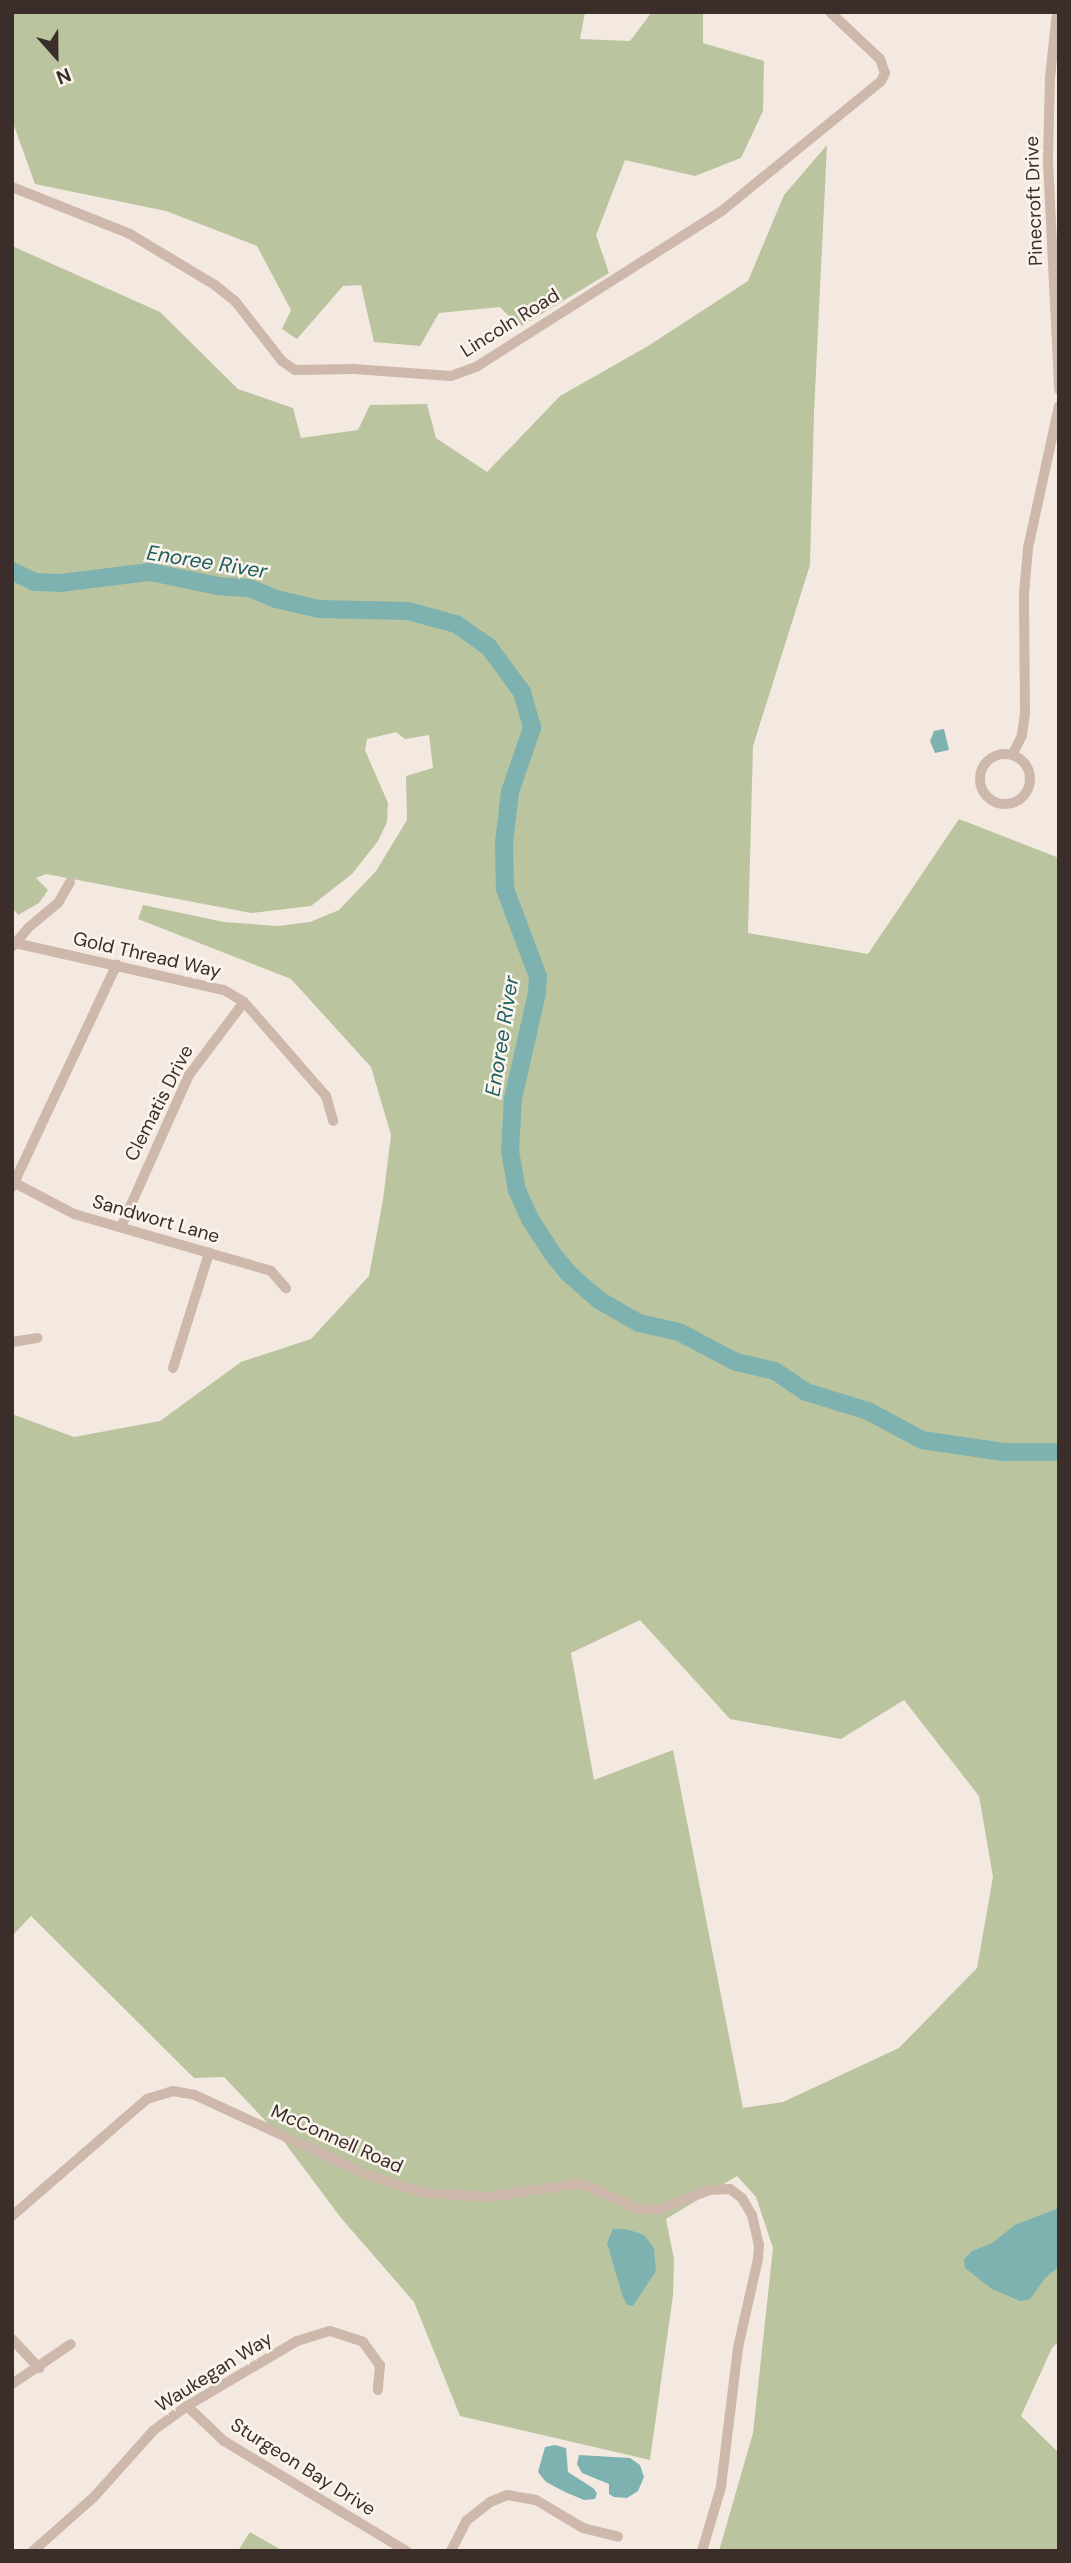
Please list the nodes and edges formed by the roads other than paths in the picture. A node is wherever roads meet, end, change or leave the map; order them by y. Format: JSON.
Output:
{"nodes":[{"id":1,"x":830,"y":12,"type":"edge"},
{"id":2,"x":1058,"y":12,"type":"edge"},
{"id":3,"x":12,"y":187,"type":"edge"},
{"id":4,"x":1059,"y":390,"type":"edge"},
{"id":5,"x":1059,"y":406,"type":"edge"},
{"id":6,"x":1012,"y":755,"type":"junction"},
{"id":7,"x":70,"y":882,"type":"dead end"},
{"id":8,"x":14,"y":945,"type":"edge"},
{"id":9,"x":117,"y":964,"type":"junction"},
{"id":10,"x":244,"y":1002,"type":"junction"},
{"id":11,"x":334,"y":1121,"type":"dead end"},
{"id":12,"x":13,"y":1185,"type":"edge"},
{"id":13,"x":121,"y":1227,"type":"junction"},
{"id":14,"x":209,"y":1253,"type":"junction"},
{"id":15,"x":286,"y":1288,"type":"dead end"},
{"id":16,"x":38,"y":1338,"type":"dead end"},
{"id":17,"x":12,"y":1342,"type":"edge"},
{"id":18,"x":173,"y":1368,"type":"dead end"},
{"id":19,"x":12,"y":2216,"type":"edge"},
{"id":20,"x":12,"y":2339,"type":"edge"},
{"id":21,"x":71,"y":2344,"type":"dead end"},
{"id":22,"x":39,"y":2368,"type":"junction"},
{"id":23,"x":12,"y":2384,"type":"edge"},
{"id":24,"x":378,"y":2390,"type":"dead end"},
{"id":25,"x":187,"y":2406,"type":"junction"},
{"id":26,"x":618,"y":2537,"type":"dead end"},
{"id":27,"x":33,"y":2551,"type":"edge"},
{"id":28,"x":406,"y":2551,"type":"edge"},
{"id":29,"x":451,"y":2551,"type":"edge"},
{"id":30,"x":702,"y":2551,"type":"edge"}],
"edges":[{"from":1,"to":3,"type":"street","name":"Lincoln Road"},
{"from":2,"to":4,"type":"street","name":"Pinecroft Drive"},
{"from":5,"to":6,"type":"street"},
{"from":6,"to":6,"type":"street"},
{"from":7,"to":8,"type":"street"},
{"from":8,"to":9,"type":"street","name":"Gold Thread Way"},
{"from":9,"to":10,"type":"street","name":"Gold Thread Way"},
{"from":9,"to":12,"type":"street"},
{"from":10,"to":11,"type":"street","name":"Gold Thread Way"},
{"from":10,"to":13,"type":"street","name":"Clematis Drive"},
{"from":12,"to":13,"type":"street","name":"Sandwort Lane"},
{"from":13,"to":14,"type":"street","name":"Sandwort Lane"},
{"from":14,"to":15,"type":"street","name":"Sandwort Lane"},
{"from":14,"to":18,"type":"street"},
{"from":16,"to":17,"type":"street"},
{"from":19,"to":30,"type":"street","name":"McConnell Road"},
{"from":20,"to":22,"type":"street"},
{"from":21,"to":22,"type":"street"},
{"from":22,"to":23,"type":"street"},
{"from":24,"to":25,"type":"street","name":"Waukegan Way"},
{"from":25,"to":27,"type":"street","name":"Waukegan Way"},
{"from":25,"to":28,"type":"street","name":"Sturgeon Bay Drive"},
{"from":26,"to":29,"type":"street"}]}
